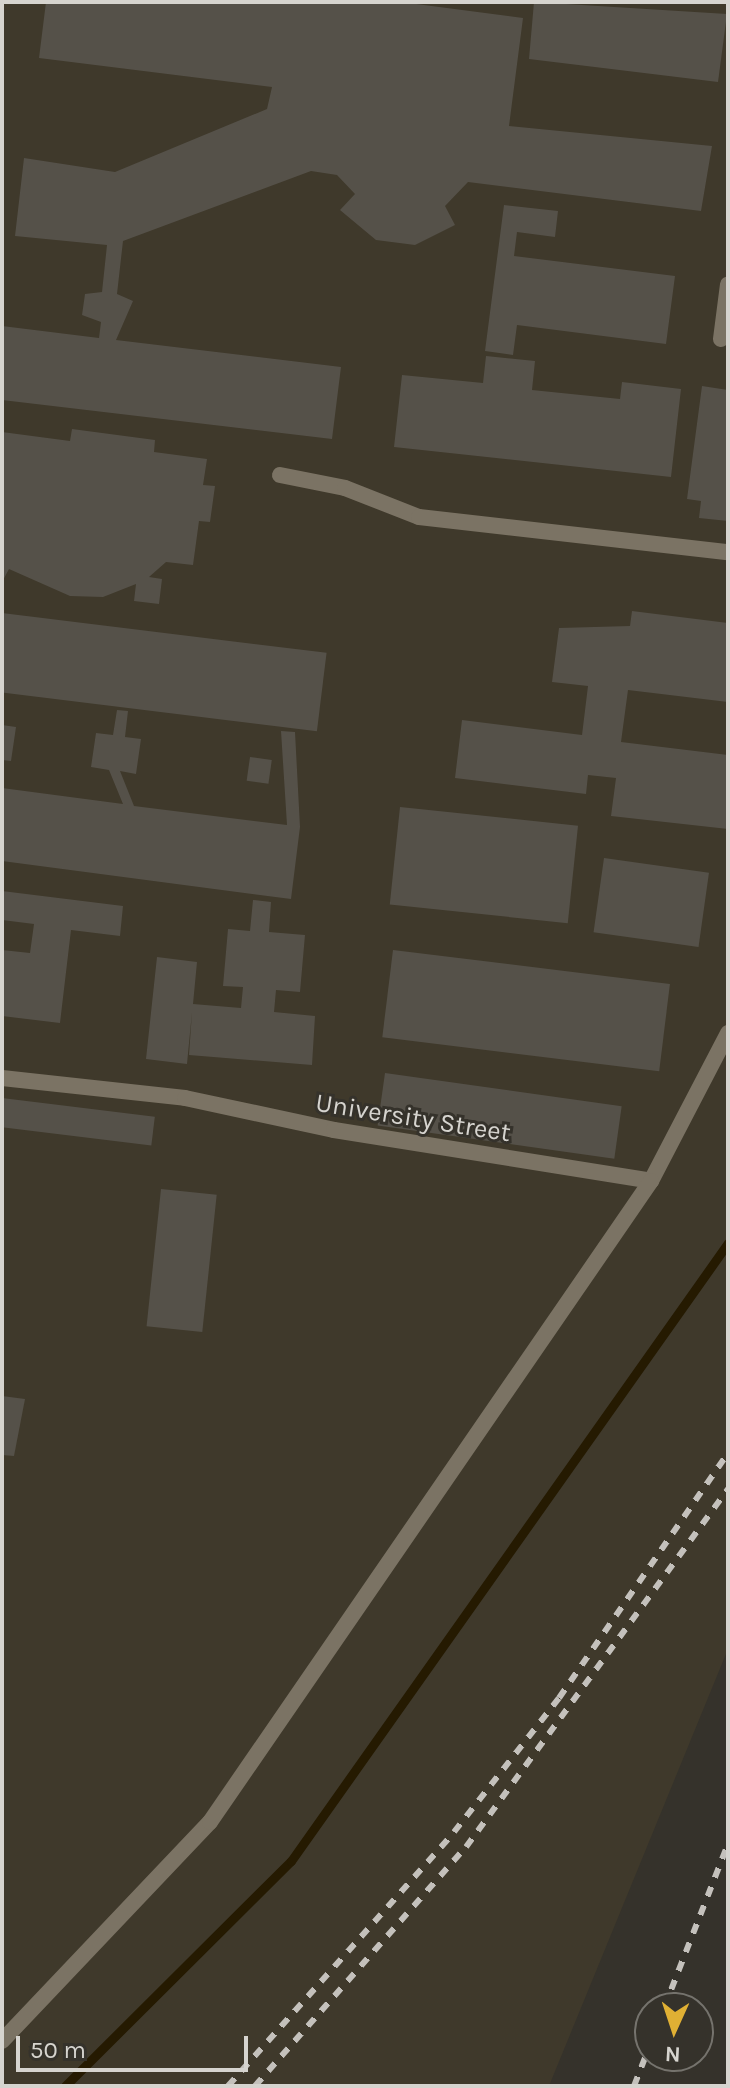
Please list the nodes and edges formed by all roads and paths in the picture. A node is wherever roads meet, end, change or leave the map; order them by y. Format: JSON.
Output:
{"nodes":[{"id":1,"x":728,"y":284,"type":"edge"},
{"id":2,"x":721,"y":339,"type":"dead end"},
{"id":3,"x":280,"y":475,"type":"dead end"},
{"id":4,"x":728,"y":552,"type":"edge"},
{"id":5,"x":728,"y":1033,"type":"edge"},
{"id":6,"x":2,"y":1078,"type":"edge"},
{"id":7,"x":651,"y":1181,"type":"junction"},
{"id":8,"x":2,"y":2041,"type":"edge"}],
"edges":[{"from":1,"to":2,"type":"street"},
{"from":3,"to":4,"type":"street"},
{"from":5,"to":7,"type":"street"},
{"from":6,"to":7,"type":"street","name":"University Street"},
{"from":7,"to":8,"type":"street"}]}
